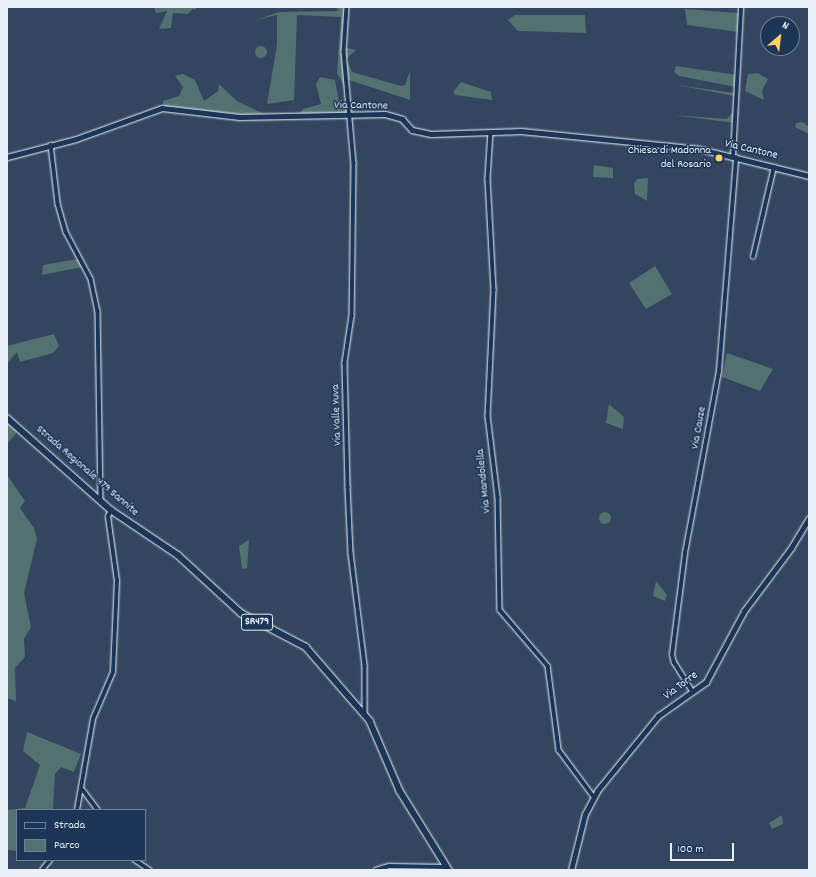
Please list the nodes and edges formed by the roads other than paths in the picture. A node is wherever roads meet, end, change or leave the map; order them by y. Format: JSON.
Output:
{"nodes":[{"id":1,"x":347,"y":7,"type":"edge"},
{"id":2,"x":741,"y":7,"type":"edge"},
{"id":3,"x":352,"y":113,"type":"junction"},
{"id":4,"x":491,"y":132,"type":"junction"},
{"id":5,"x":51,"y":145,"type":"junction"},
{"id":6,"x":7,"y":157,"type":"edge"},
{"id":7,"x":735,"y":157,"type":"junction"},
{"id":8,"x":774,"y":166,"type":"junction"},
{"id":9,"x":809,"y":176,"type":"edge"},
{"id":10,"x":753,"y":257,"type":"dead end"},
{"id":11,"x":7,"y":418,"type":"edge"},
{"id":12,"x":102,"y":501,"type":"junction"},
{"id":13,"x":111,"y":510,"type":"junction"},
{"id":14,"x":809,"y":518,"type":"edge"},
{"id":15,"x":693,"y":693,"type":"junction"},
{"id":16,"x":366,"y":714,"type":"junction"},
{"id":17,"x":82,"y":790,"type":"junction"},
{"id":18,"x":594,"y":797,"type":"junction"},
{"id":19,"x":77,"y":809,"type":"edge"},
{"id":20,"x":97,"y":809,"type":"edge"},
{"id":21,"x":49,"y":861,"type":"edge"},
{"id":22,"x":136,"y":861,"type":"edge"},
{"id":23,"x":447,"y":868,"type":"edge"},
{"id":24,"x":42,"y":870,"type":"edge"},
{"id":25,"x":150,"y":870,"type":"edge"},
{"id":26,"x":376,"y":870,"type":"edge"},
{"id":27,"x":571,"y":870,"type":"edge"}],
"edges":[{"from":1,"to":3,"type":"street","name":"Via Valle Yuva"},
{"from":2,"to":7,"type":"street","name":"Via Cauze"},
{"from":3,"to":4,"type":"main road","name":"Via Cantone"},
{"from":3,"to":5,"type":"main road","name":"Via Cantone"},
{"from":3,"to":16,"type":"street","name":"Via Valle Yuva"},
{"from":4,"to":7,"type":"main road","name":"Via Cantone"},
{"from":4,"to":18,"type":"street","name":"Via Mandolella"},
{"from":5,"to":6,"type":"main road","name":"Via Cantone"},
{"from":5,"to":12,"type":"street"},
{"from":7,"to":8,"type":"main road","name":"Via Cantone"},
{"from":7,"to":15,"type":"street","name":"Via Cauze"},
{"from":8,"to":9,"type":"main road","name":"Via Cantone"},
{"from":8,"to":10,"type":"street"},
{"from":11,"to":12,"type":"main road","name":"Strada Regionale 479 Sannite","number":"SR479"},
{"from":12,"to":13,"type":"main road","name":"Strada Regionale 479 Sannite","number":"SR479"},
{"from":13,"to":16,"type":"main road","name":"Strada Regionale 479 Sannite","number":"SR479"},
{"from":13,"to":17,"type":"street"},
{"from":14,"to":15,"type":"main road","name":"Via Torre"},
{"from":15,"to":18,"type":"main road","name":"Via Torre"},
{"from":16,"to":23,"type":"main road","name":"Strada Regionale 479 Sannite","number":"SR479"},
{"from":17,"to":19,"type":"street"},
{"from":17,"to":20,"type":"street"},
{"from":18,"to":27,"type":"main road","name":"Via Torre"},
{"from":21,"to":24,"type":"street"},
{"from":22,"to":25,"type":"street"},
{"from":23,"to":26,"type":"street"}]}
